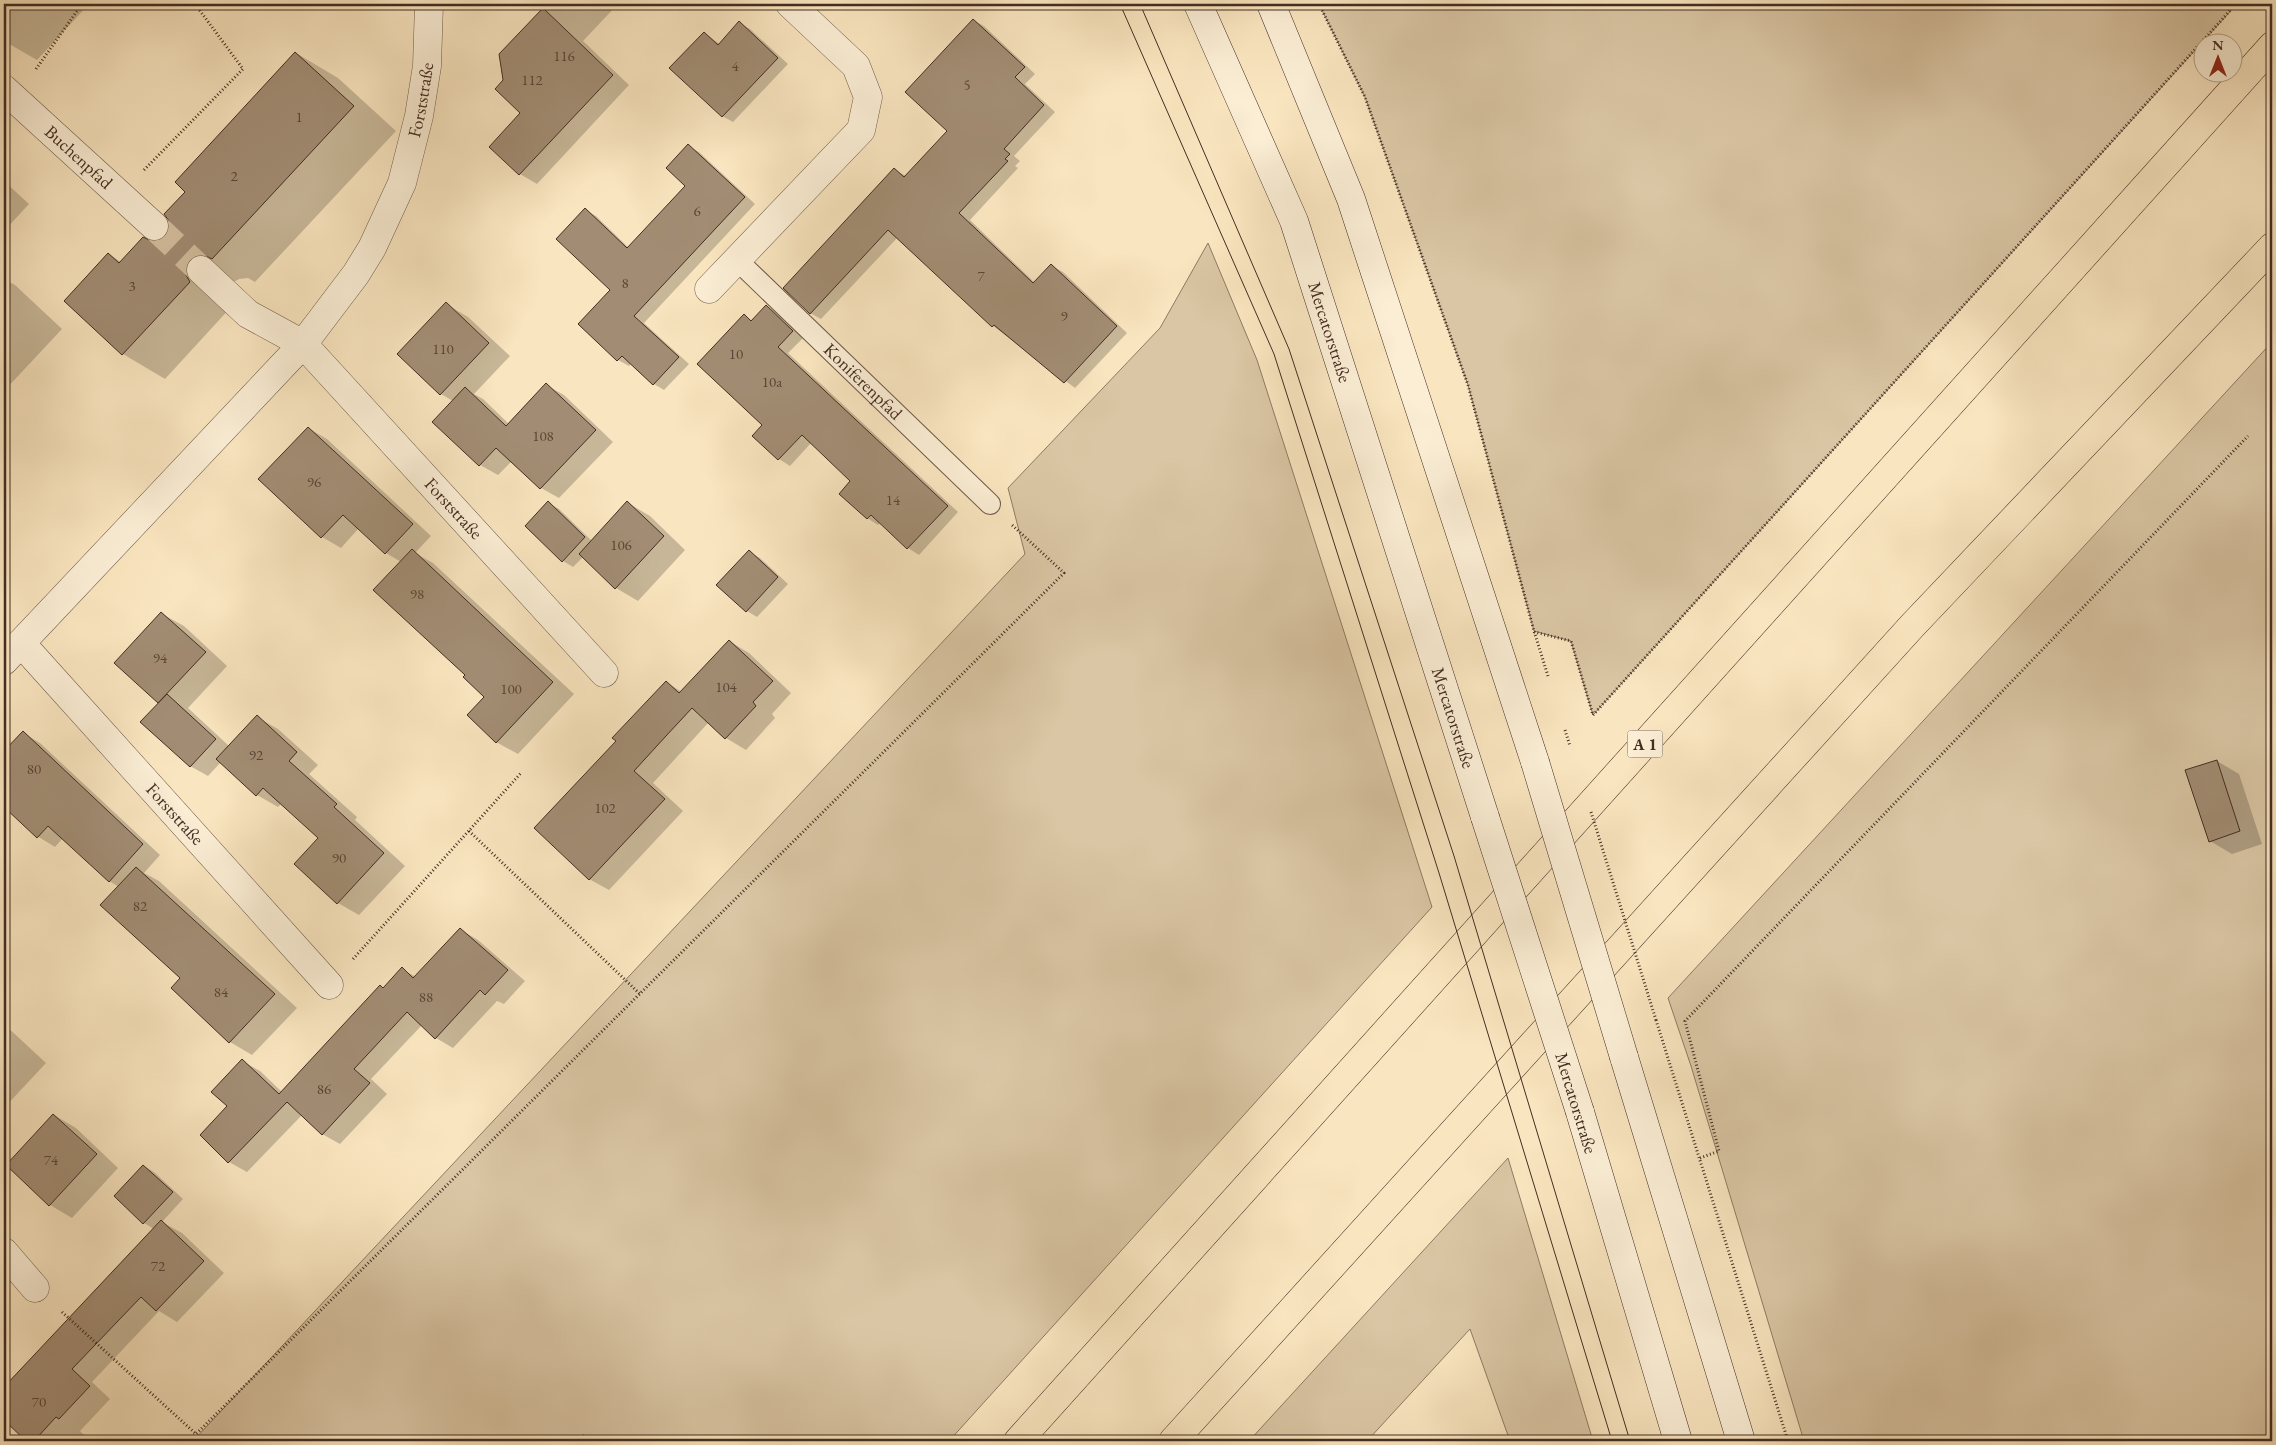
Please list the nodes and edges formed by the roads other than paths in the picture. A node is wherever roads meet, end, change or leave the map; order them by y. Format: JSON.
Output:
{"nodes":[{"id":1,"x":429,"y":4,"type":"edge"},
{"id":2,"x":790,"y":4,"type":"edge"},
{"id":3,"x":1198,"y":4,"type":"edge"},
{"id":4,"x":1271,"y":4,"type":"edge"},
{"id":5,"x":2272,"y":46,"type":"edge"},
{"id":6,"x":9,"y":95,"type":"edge"},
{"id":7,"x":154,"y":226,"type":"tunnel mouth"},
{"id":8,"x":2272,"y":247,"type":"edge"},
{"id":9,"x":737,"y":260,"type":"junction"},
{"id":10,"x":201,"y":270,"type":"tunnel mouth"},
{"id":11,"x":709,"y":289,"type":"dead end"},
{"id":12,"x":303,"y":344,"type":"junction"},
{"id":13,"x":990,"y":504,"type":"road end"},
{"id":14,"x":13,"y":652,"type":"edge"},
{"id":15,"x":604,"y":673,"type":"dead end"},
{"id":16,"x":329,"y":985,"type":"road end"},
{"id":17,"x":4,"y":1252,"type":"edge"},
{"id":18,"x":35,"y":1288,"type":"road end"},
{"id":19,"x":1018,"y":1441,"type":"edge"},
{"id":20,"x":1173,"y":1441,"type":"edge"},
{"id":21,"x":1678,"y":1441,"type":"edge"},
{"id":22,"x":1741,"y":1441,"type":"edge"}],
"edges":[{"from":1,"to":12,"type":"main road","name":"Forststraße"},
{"from":2,"to":9,"type":"main road"},
{"from":3,"to":21,"type":"main road","name":"Mercatorstraße","bridge":true},
{"from":4,"to":22,"type":"main road","bridge":true},
{"from":5,"to":19,"type":"highway","number":"A 1"},
{"from":6,"to":7,"type":"main road","name":"Buchenpfad"},
{"from":8,"to":20,"type":"highway"},
{"from":9,"to":11,"type":"main road"},
{"from":9,"to":13,"type":"lane","name":"Koniferenpfad"},
{"from":10,"to":12,"type":"main road"},
{"from":12,"to":14,"type":"main road","name":"Forststraße"},
{"from":12,"to":15,"type":"main road","name":"Forststraße"},
{"from":14,"to":16,"type":"main road","name":"Forststraße"},
{"from":17,"to":18,"type":"main road"}]}
